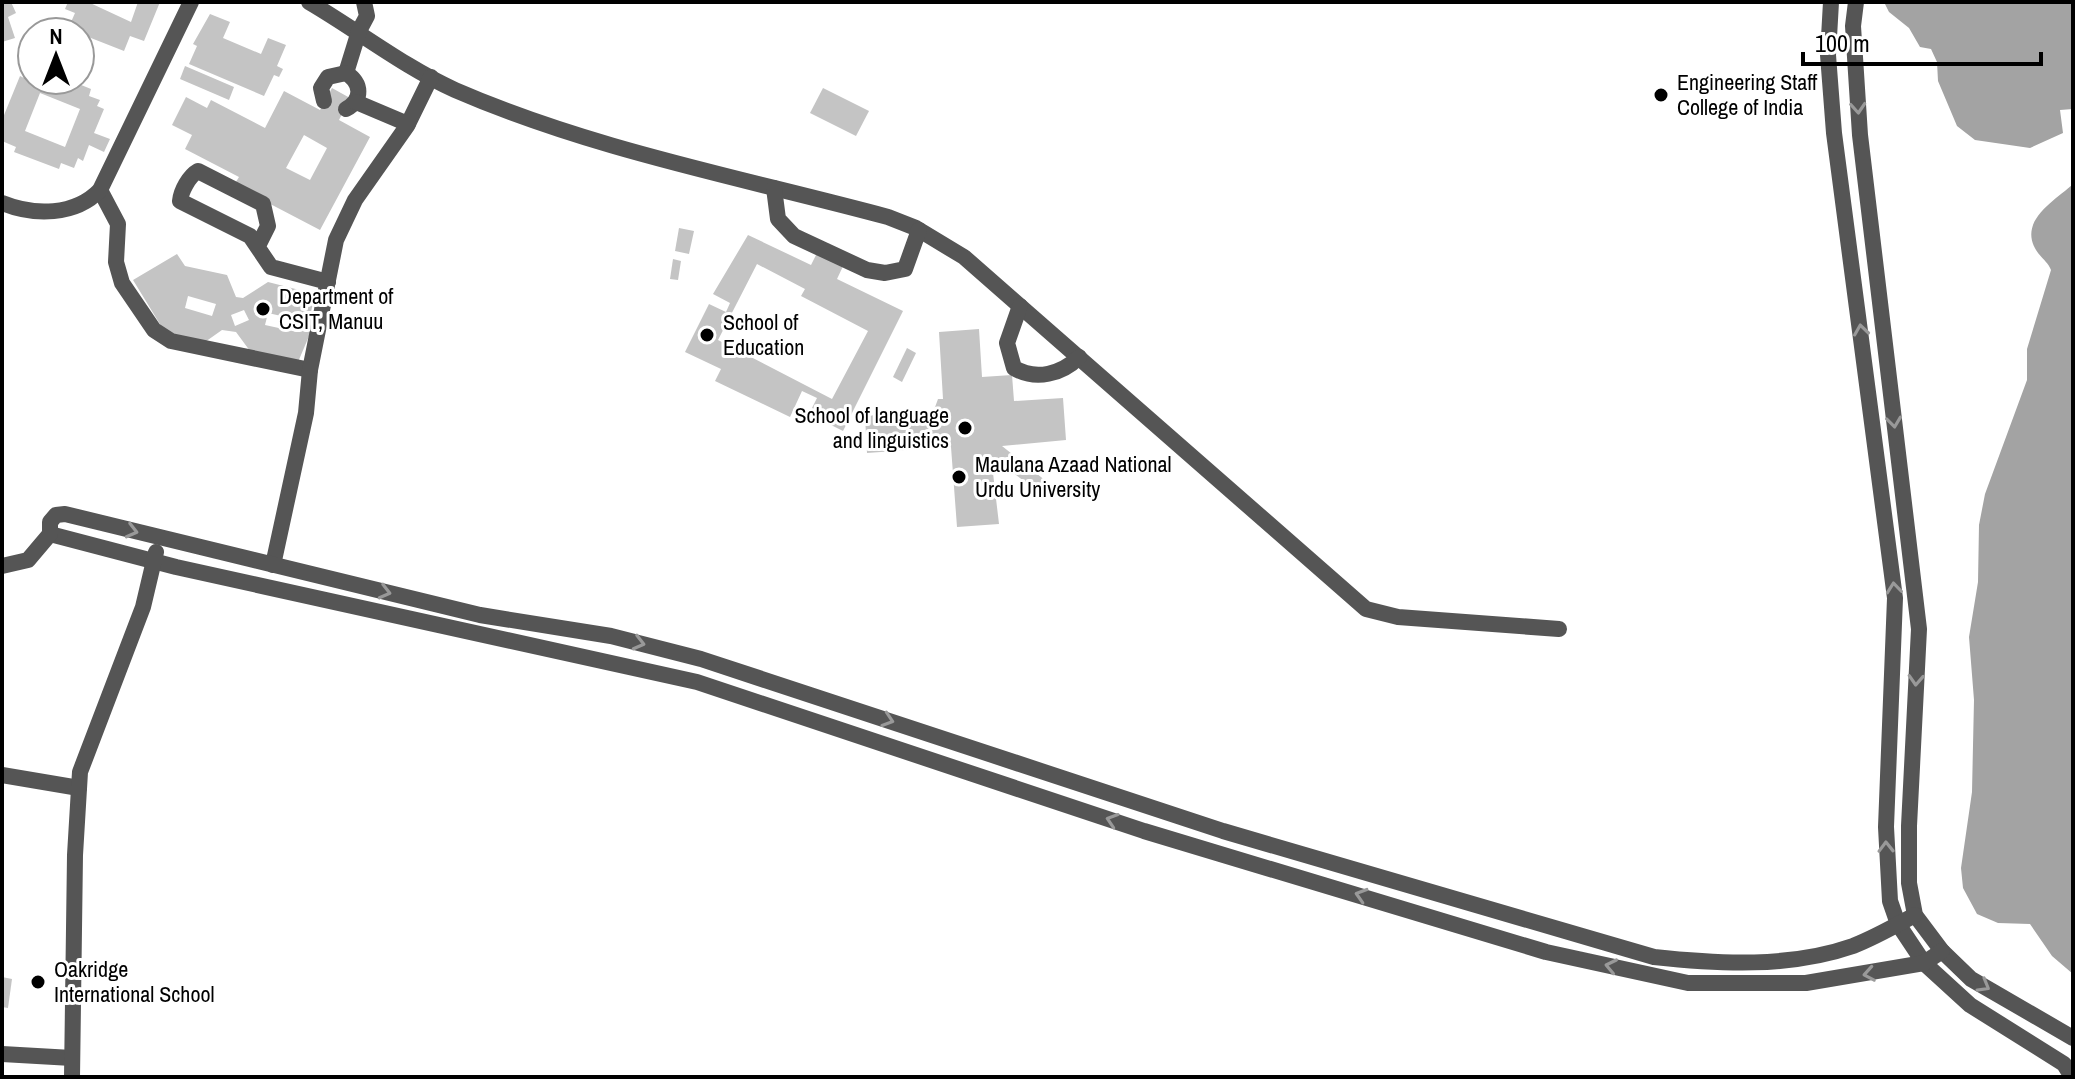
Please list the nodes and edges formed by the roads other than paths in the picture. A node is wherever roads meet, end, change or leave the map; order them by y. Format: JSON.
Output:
{"nodes":[{"id":1,"x":191,"y":2,"type":"edge"},
{"id":2,"x":309,"y":2,"type":"edge"},
{"id":3,"x":1831,"y":2,"type":"edge"},
{"id":4,"x":1856,"y":2,"type":"edge"},
{"id":5,"x":366,"y":13,"type":"edge"},
{"id":6,"x":346,"y":73,"type":"junction"},
{"id":7,"x":431,"y":77,"type":"junction"},
{"id":8,"x":324,"y":101,"type":"dead end"},
{"id":9,"x":408,"y":124,"type":"junction"},
{"id":10,"x":774,"y":188,"type":"junction"},
{"id":11,"x":100,"y":190,"type":"junction"},
{"id":12,"x":2,"y":203,"type":"edge"},
{"id":13,"x":919,"y":230,"type":"junction"},
{"id":14,"x":258,"y":246,"type":"junction"},
{"id":15,"x":328,"y":282,"type":"junction"},
{"id":16,"x":1020,"y":306,"type":"junction"},
{"id":17,"x":1079,"y":357,"type":"junction"},
{"id":18,"x":310,"y":370,"type":"junction"},
{"id":19,"x":50,"y":534,"type":"junction"},
{"id":20,"x":160,"y":537,"type":"junction"},
{"id":21,"x":153,"y":561,"type":"junction"},
{"id":22,"x":273,"y":565,"type":"junction"},
{"id":23,"x":2,"y":566,"type":"edge"},
{"id":24,"x":1559,"y":629,"type":"dead end"},
{"id":25,"x":2,"y":775,"type":"edge"},
{"id":26,"x":79,"y":788,"type":"junction"},
{"id":27,"x":1915,"y":915,"type":"junction"},
{"id":28,"x":1898,"y":924,"type":"junction"},
{"id":29,"x":1942,"y":951,"type":"junction"},
{"id":30,"x":1924,"y":963,"type":"junction"},
{"id":31,"x":2073,"y":1038,"type":"edge"},
{"id":32,"x":2,"y":1054,"type":"edge"},
{"id":33,"x":72,"y":1058,"type":"junction"},
{"id":34,"x":72,"y":1077,"type":"edge"},
{"id":35,"x":2072,"y":1077,"type":"edge"}],
"edges":[{"from":1,"to":11,"type":"street"},
{"from":2,"to":5,"type":"street"},
{"from":28,"to":3,"type":"street","one_way":true},
{"from":4,"to":27,"type":"street","one_way":true},
{"from":5,"to":6,"type":"street"},
{"from":5,"to":7,"type":"street"},
{"from":6,"to":8,"type":"street"},
{"from":6,"to":9,"type":"street"},
{"from":7,"to":9,"type":"street"},
{"from":7,"to":10,"type":"street"},
{"from":9,"to":15,"type":"street"},
{"from":10,"to":13,"type":"street"},
{"from":10,"to":13,"type":"street"},
{"from":11,"to":12,"type":"street"},
{"from":11,"to":18,"type":"street"},
{"from":13,"to":16,"type":"street"},
{"from":14,"to":14,"type":"street"},
{"from":14,"to":15,"type":"street"},
{"from":15,"to":18,"type":"street"},
{"from":16,"to":17,"type":"street"},
{"from":16,"to":17,"type":"street"},
{"from":17,"to":24,"type":"street"},
{"from":18,"to":22,"type":"street"},
{"from":19,"to":20,"type":"street","one_way":true},
{"from":19,"to":21,"type":"street"},
{"from":19,"to":23,"type":"street"},
{"from":20,"to":21,"type":"street"},
{"from":20,"to":22,"type":"street"},
{"from":21,"to":26,"type":"street"},
{"from":30,"to":21,"type":"street","one_way":true},
{"from":22,"to":28,"type":"street","one_way":true},
{"from":25,"to":26,"type":"street"},
{"from":26,"to":33,"type":"street"},
{"from":27,"to":28,"type":"street"},
{"from":27,"to":29,"type":"street"},
{"from":28,"to":30,"type":"street"},
{"from":29,"to":30,"type":"street"},
{"from":29,"to":31,"type":"street","one_way":true},
{"from":30,"to":35,"type":"street"},
{"from":32,"to":33,"type":"street"},
{"from":33,"to":34,"type":"street"}]}
